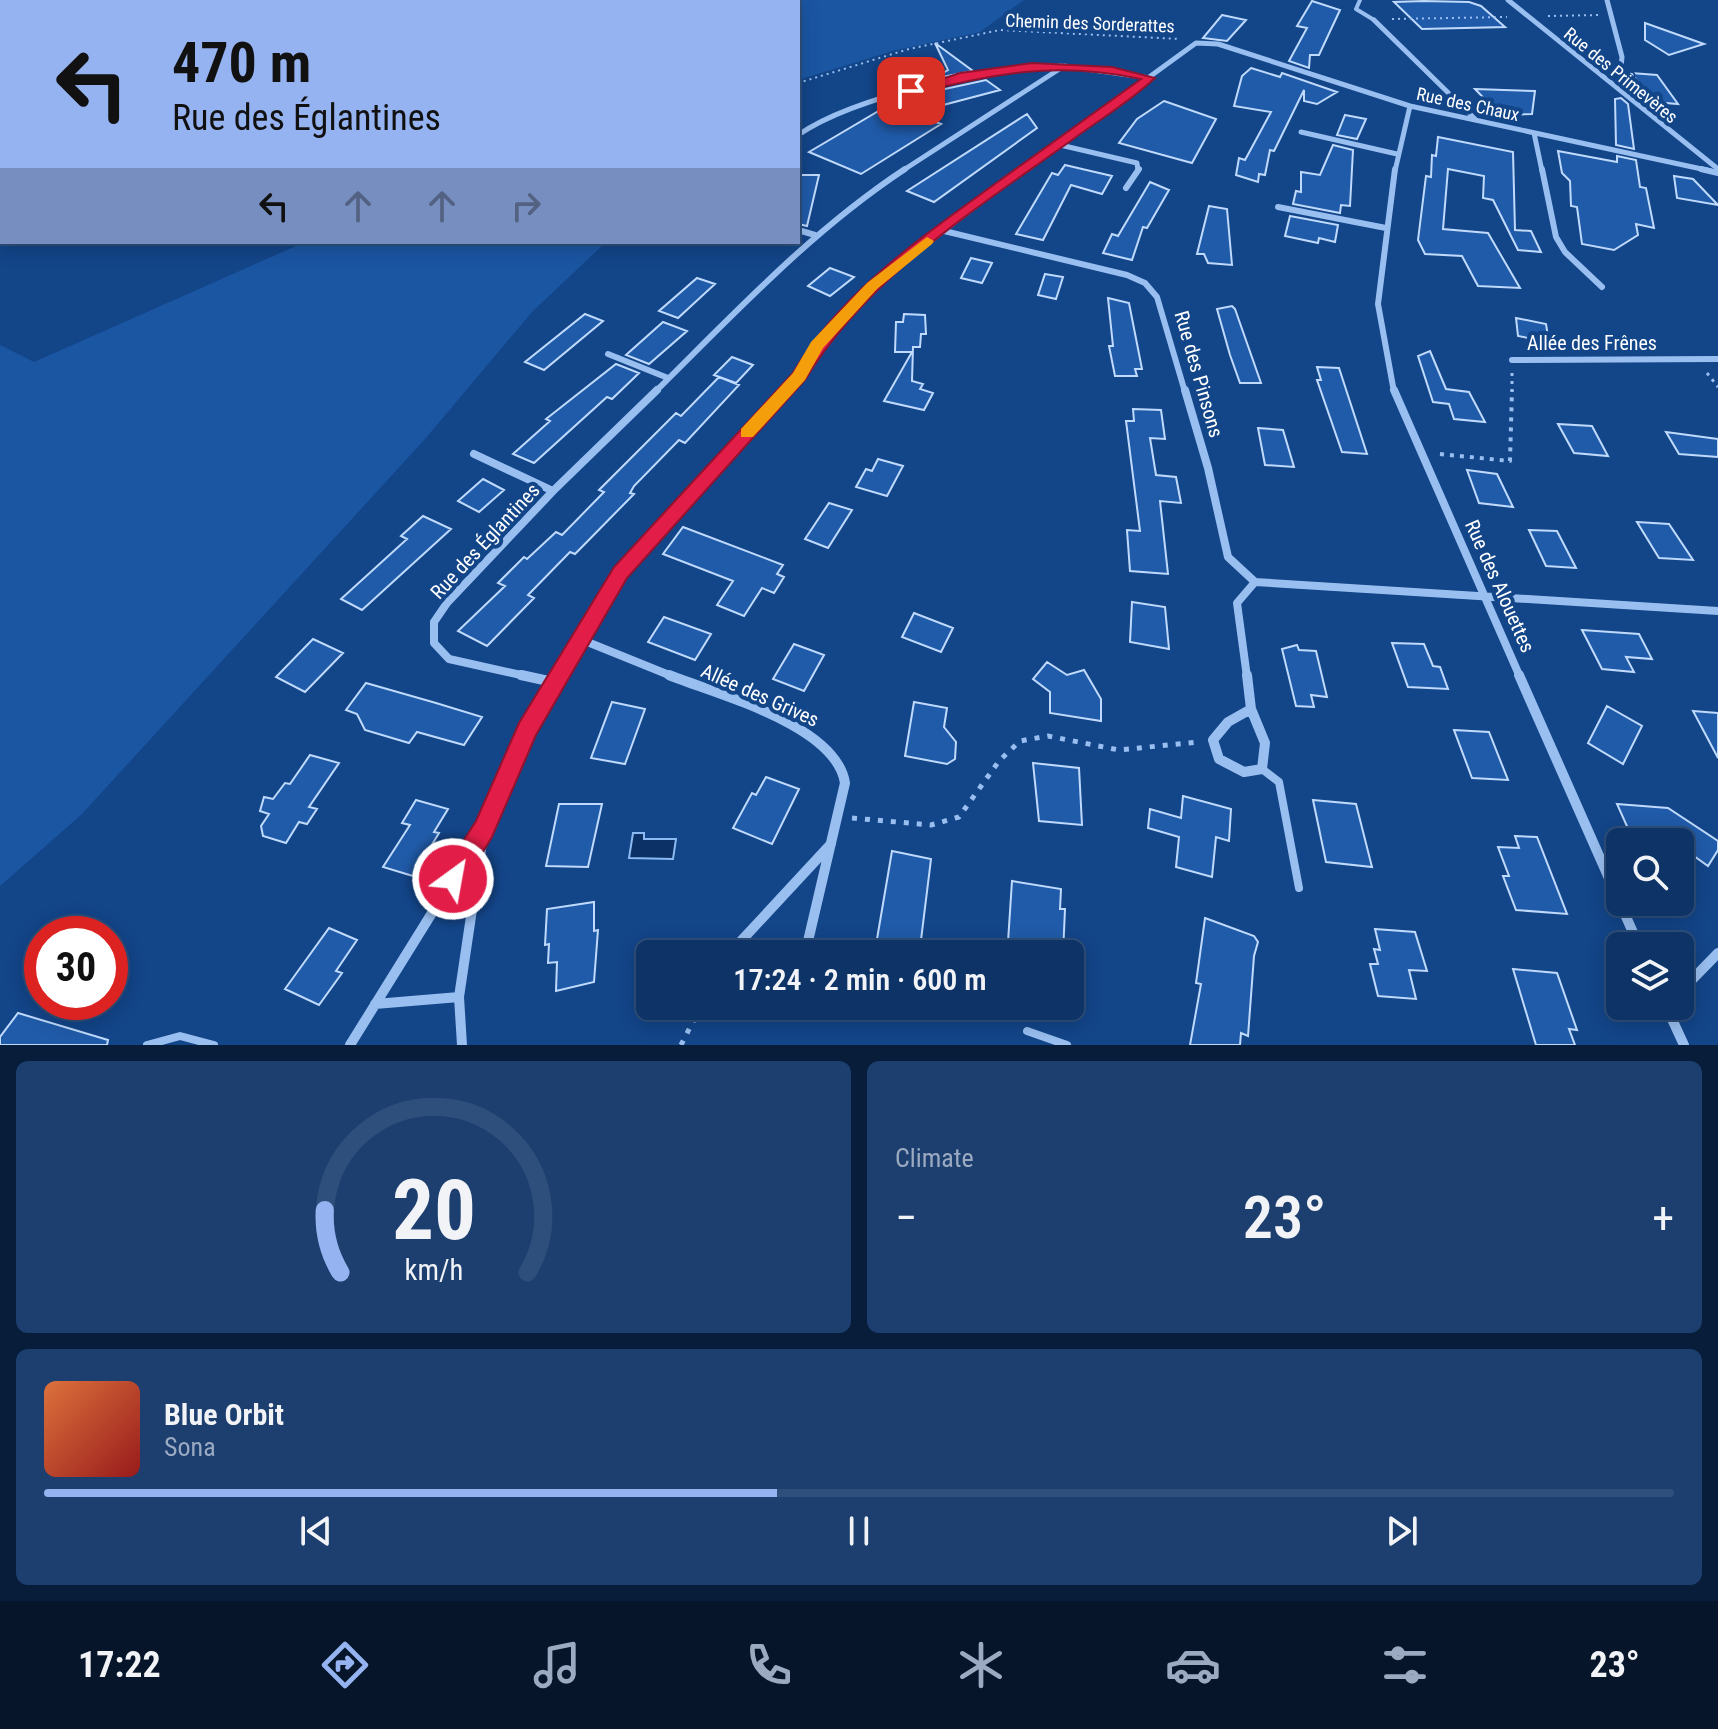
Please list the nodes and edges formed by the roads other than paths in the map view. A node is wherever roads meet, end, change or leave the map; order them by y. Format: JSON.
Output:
{"nodes":[{"id":1,"x":1360,"y":0,"type":"edge"},
{"id":2,"x":1508,"y":0,"type":"edge"},
{"id":3,"x":1607,"y":0,"type":"edge"},
{"id":4,"x":1374,"y":20,"type":"joint"},
{"id":5,"x":1064,"y":66,"type":"junction"},
{"id":6,"x":1150,"y":78,"type":"junction"},
{"id":7,"x":1619,"y":86,"type":"junction"},
{"id":8,"x":1410,"y":106,"type":"junction"},
{"id":9,"x":1477,"y":121,"type":"junction"},
{"id":10,"x":1301,"y":132,"type":"dead end"},
{"id":11,"x":1534,"y":133,"type":"junction"},
{"id":12,"x":800,"y":134,"type":"edge"},
{"id":13,"x":1056,"y":144,"type":"junction"},
{"id":14,"x":1397,"y":154,"type":"junction"},
{"id":15,"x":1718,"y":171,"type":"edge"},
{"id":16,"x":1126,"y":188,"type":"dead end"},
{"id":17,"x":1278,"y":207,"type":"dead end"},
{"id":18,"x":1386,"y":228,"type":"junction"},
{"id":19,"x":940,"y":230,"type":"junction"},
{"id":20,"x":800,"y":231,"type":"edge"},
{"id":21,"x":815,"y":235,"type":"junction"},
{"id":22,"x":1602,"y":287,"type":"dead end"},
{"id":23,"x":608,"y":354,"type":"dead end"},
{"id":24,"x":1718,"y":359,"type":"edge"},
{"id":25,"x":1512,"y":360,"type":"road end"},
{"id":26,"x":668,"y":378,"type":"junction"},
{"id":27,"x":474,"y":454,"type":"dead end"},
{"id":28,"x":553,"y":491,"type":"junction"},
{"id":29,"x":1255,"y":582,"type":"junction"},
{"id":30,"x":1485,"y":597,"type":"junction"},
{"id":31,"x":1718,"y":611,"type":"edge"},
{"id":32,"x":580,"y":639,"type":"junction"},
{"id":33,"x":553,"y":682,"type":"junction"},
{"id":34,"x":1251,"y":709,"type":"junction"},
{"id":35,"x":1262,"y":769,"type":"junction"},
{"id":36,"x":484,"y":829,"type":"junction"},
{"id":37,"x":831,"y":844,"type":"junction"},
{"id":38,"x":1299,"y":888,"type":"dead end"},
{"id":39,"x":1633,"y":932,"type":"edge"},
{"id":40,"x":742,"y":940,"type":"edge"},
{"id":41,"x":808,"y":940,"type":"edge"},
{"id":42,"x":1718,"y":953,"type":"edge"},
{"id":43,"x":1694,"y":978,"type":"edge"},
{"id":44,"x":459,"y":997,"type":"junction"},
{"id":45,"x":375,"y":1004,"type":"junction"},
{"id":46,"x":1672,"y":1020,"type":"edge"},
{"id":47,"x":1027,"y":1031,"type":"dead end"},
{"id":48,"x":147,"y":1045,"type":"edge"},
{"id":49,"x":214,"y":1045,"type":"edge"},
{"id":50,"x":350,"y":1045,"type":"edge"},
{"id":51,"x":462,"y":1045,"type":"edge"},
{"id":52,"x":1067,"y":1045,"type":"edge"},
{"id":53,"x":1684,"y":1045,"type":"edge"}],
"edges":[{"from":1,"to":4,"type":"lane"},
{"from":2,"to":7,"type":"street","name":"Rue des Primevères"},
{"from":3,"to":7,"type":"street"},
{"from":4,"to":9,"type":"street"},
{"from":5,"to":6,"type":"street"},
{"from":5,"to":12,"type":"street"},
{"from":5,"to":21,"type":"street","name":"Rue des Églantines"},
{"from":6,"to":8,"type":"street","name":"Rue des Chaux"},
{"from":6,"to":13,"type":"street"},
{"from":7,"to":15,"type":"street","name":"Rue des Primevères"},
{"from":8,"to":9,"type":"street","name":"Rue des Chaux"},
{"from":8,"to":14,"type":"street","name":"Rue des Alouettes"},
{"from":9,"to":11,"type":"street","name":"Rue des Chaux"},
{"from":10,"to":14,"type":"street"},
{"from":11,"to":15,"type":"street","name":"Rue des Chaux"},
{"from":11,"to":22,"type":"street"},
{"from":13,"to":16,"type":"street"},
{"from":13,"to":19,"type":"street"},
{"from":14,"to":18,"type":"street","name":"Rue des Alouettes"},
{"from":17,"to":18,"type":"street"},
{"from":18,"to":30,"type":"street","name":"Rue des Alouettes"},
{"from":19,"to":29,"type":"street","name":"Rue des Pinsons"},
{"from":19,"to":32,"type":"street"},
{"from":20,"to":21,"type":"street"},
{"from":21,"to":26,"type":"street","name":"Rue des Églantines"},
{"from":23,"to":26,"type":"street"},
{"from":24,"to":25,"type":"street","name":"Allée des Frênes"},
{"from":26,"to":28,"type":"street","name":"Rue des Églantines"},
{"from":27,"to":28,"type":"street"},
{"from":28,"to":33,"type":"street","name":"Rue des Églantines"},
{"from":29,"to":30,"type":"street"},
{"from":29,"to":34,"type":"street"},
{"from":30,"to":31,"type":"street"},
{"from":30,"to":39,"type":"street","name":"Rue des Alouettes"},
{"from":32,"to":33,"type":"street"},
{"from":32,"to":37,"type":"street","name":"Allée des Grives"},
{"from":33,"to":36,"type":"street"},
{"from":34,"to":35,"type":"street"},
{"from":34,"to":35,"type":"street"},
{"from":35,"to":38,"type":"lane"},
{"from":36,"to":44,"type":"street"},
{"from":36,"to":45,"type":"street"},
{"from":37,"to":40,"type":"street"},
{"from":37,"to":41,"type":"street","name":"Allée des Grives"},
{"from":42,"to":43,"type":"street"},
{"from":44,"to":45,"type":"street"},
{"from":44,"to":51,"type":"street"},
{"from":45,"to":50,"type":"street"},
{"from":46,"to":53,"type":"street"},
{"from":47,"to":52,"type":"lane"},
{"from":48,"to":49,"type":"lane"}]}
